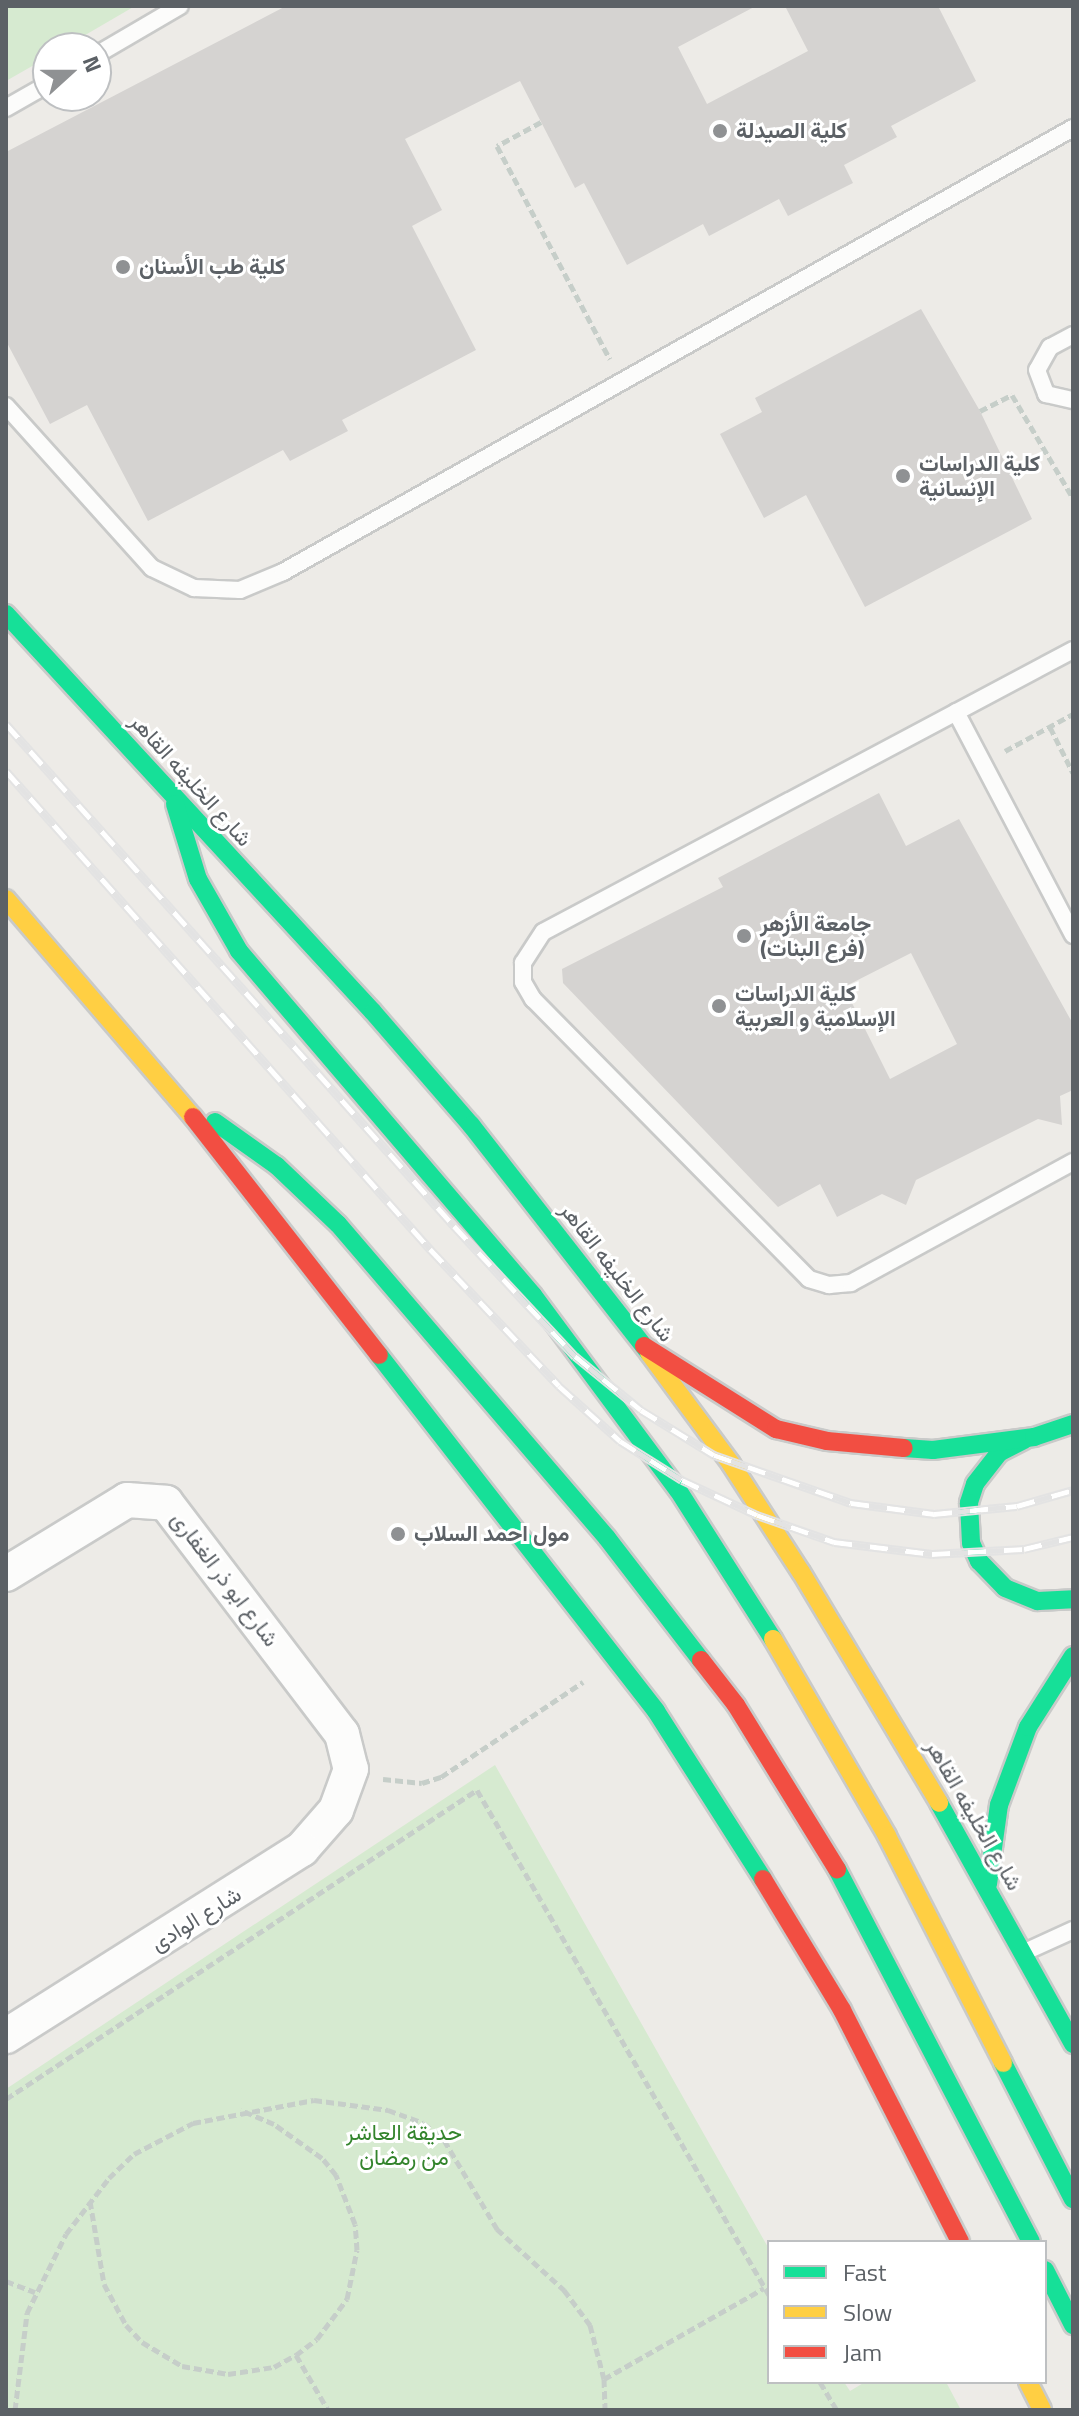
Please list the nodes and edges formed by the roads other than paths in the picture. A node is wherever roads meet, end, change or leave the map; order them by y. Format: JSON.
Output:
{"nodes":[{"id":1,"x":180,"y":6,"type":"edge"},
{"id":2,"x":112,"y":46,"type":"edge"},
{"id":3,"x":32,"y":93,"type":"edge"},
{"id":4,"x":6,"y":108,"type":"edge"},
{"id":5,"x":1073,"y":128,"type":"edge"},
{"id":6,"x":1073,"y":335,"type":"edge"},
{"id":7,"x":1073,"y":400,"type":"edge"},
{"id":8,"x":6,"y":406,"type":"edge"},
{"id":9,"x":6,"y":614,"type":"edge"},
{"id":10,"x":1073,"y":650,"type":"edge"},
{"id":11,"x":956,"y":712,"type":"junction"},
{"id":12,"x":173,"y":795,"type":"junction"},
{"id":13,"x":6,"y":899,"type":"edge"},
{"id":14,"x":1073,"y":935,"type":"edge"},
{"id":15,"x":177,"y":1096,"type":"junction"},
{"id":16,"x":1073,"y":1162,"type":"edge"},
{"id":17,"x":644,"y":1346,"type":"junction"},
{"id":18,"x":1073,"y":1424,"type":"edge"},
{"id":19,"x":1034,"y":1437,"type":"junction"},
{"id":20,"x":6,"y":1574,"type":"edge"},
{"id":21,"x":1073,"y":1599,"type":"edge"},
{"id":22,"x":1073,"y":1656,"type":"edge"},
{"id":23,"x":351,"y":1769,"type":"joint"},
{"id":24,"x":988,"y":1884,"type":"junction"},
{"id":25,"x":1073,"y":1930,"type":"edge"},
{"id":26,"x":1025,"y":1952,"type":"junction"},
{"id":27,"x":6,"y":2036,"type":"edge"},
{"id":28,"x":1073,"y":2044,"type":"edge"},
{"id":29,"x":1073,"y":2199,"type":"edge"},
{"id":30,"x":959,"y":2240,"type":"edge"},
{"id":31,"x":1030,"y":2240,"type":"edge"},
{"id":32,"x":1047,"y":2274,"type":"edge"},
{"id":33,"x":1073,"y":2325,"type":"edge"},
{"id":34,"x":1029,"y":2384,"type":"edge"},
{"id":35,"x":1042,"y":2410,"type":"edge"}],
"edges":[{"from":1,"to":2,"type":"lane"},
{"from":3,"to":4,"type":"lane"},
{"from":5,"to":8,"type":"lane"},
{"from":6,"to":7,"type":"lane"},
{"from":9,"to":12,"type":"main road","name":"شارع الخليفه القاهر"},
{"from":10,"to":11,"type":"lane"},
{"from":11,"to":14,"type":"lane"},
{"from":11,"to":16,"type":"lane"},
{"from":12,"to":17,"type":"main road","name":"شارع الخليفه القاهر"},
{"from":12,"to":29,"type":"main road"},
{"from":13,"to":15,"type":"main road"},
{"from":15,"to":30,"type":"main road"},
{"from":15,"to":31,"type":"main road"},
{"from":17,"to":19,"type":"main road"},
{"from":17,"to":24,"type":"main road","name":"شارع الخليفه القاهر"},
{"from":18,"to":19,"type":"main road"},
{"from":19,"to":21,"type":"main road"},
{"from":20,"to":23,"type":"street","name":"شارع ابو ذر الغفارى"},
{"from":22,"to":24,"type":"main road"},
{"from":23,"to":27,"type":"street","name":"شارع الوادى"},
{"from":24,"to":26,"type":"main road","name":"شارع الخليفه القاهر"},
{"from":25,"to":26,"type":"lane"},
{"from":26,"to":28,"type":"main road","name":"شارع الخليفه القاهر"},
{"from":32,"to":33,"type":"main road"},
{"from":34,"to":35,"type":"main road"}]}
